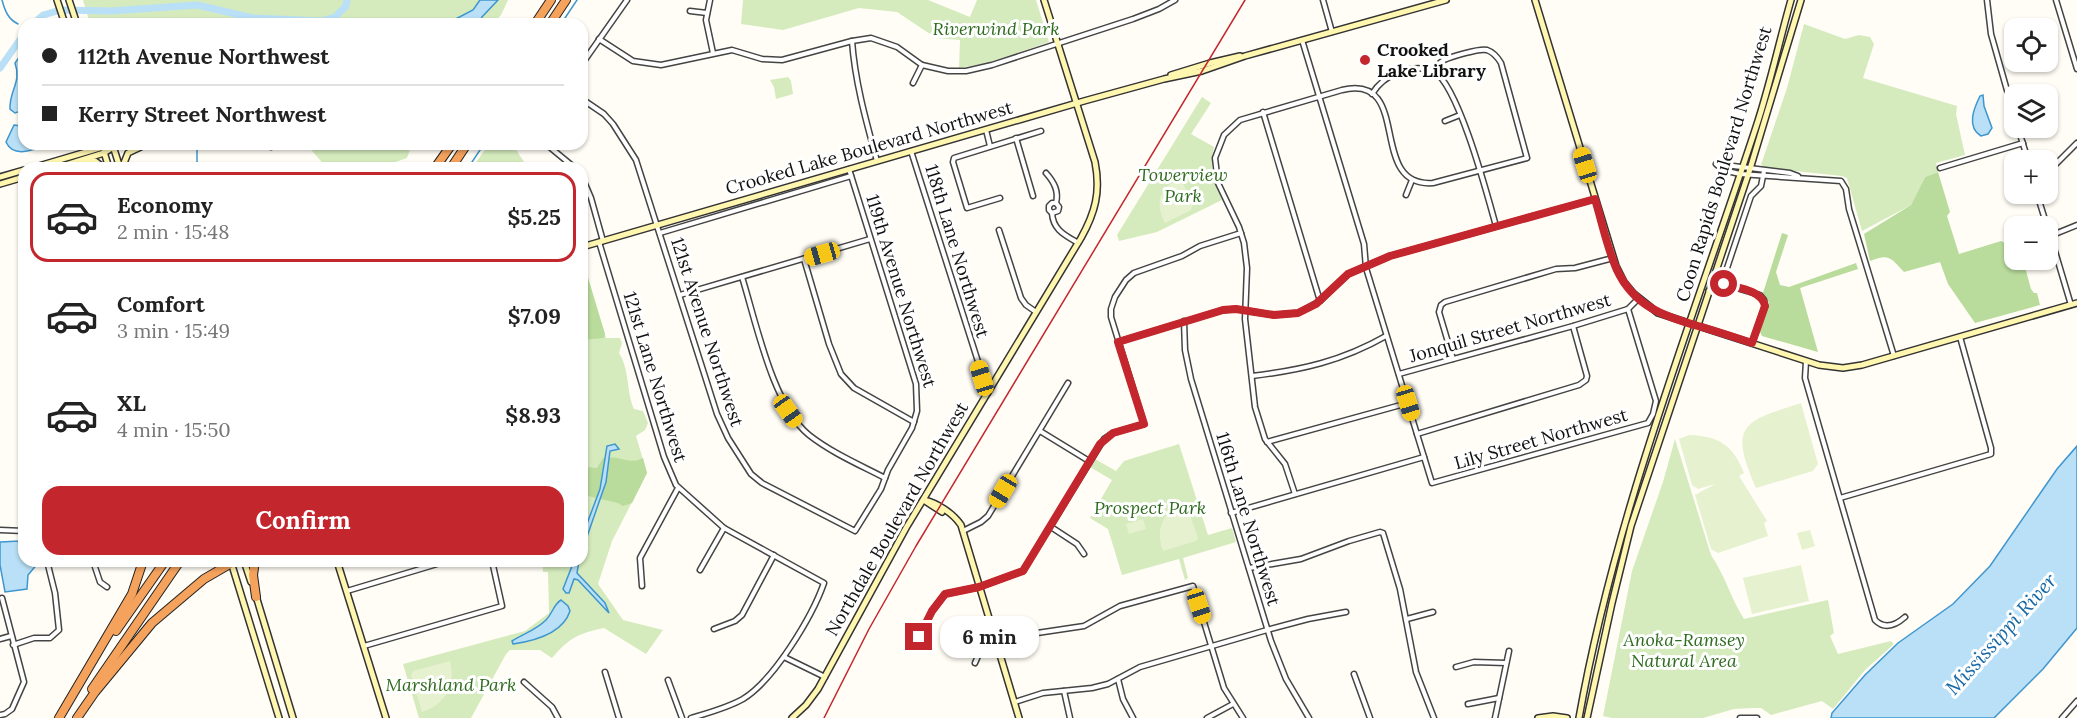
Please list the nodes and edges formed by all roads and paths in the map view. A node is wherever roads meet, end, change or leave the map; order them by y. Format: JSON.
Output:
{"nodes":[{"id":1,"x":58,"y":0,"type":"edge"},
{"id":2,"x":69,"y":0,"type":"edge"},
{"id":3,"x":551,"y":0,"type":"edge"},
{"id":4,"x":566,"y":0,"type":"edge"},
{"id":5,"x":627,"y":0,"type":"edge"},
{"id":6,"x":710,"y":0,"type":"edge"},
{"id":7,"x":1044,"y":0,"type":"edge"},
{"id":8,"x":1175,"y":0,"type":"edge"},
{"id":9,"x":1323,"y":0,"type":"edge"},
{"id":10,"x":1446,"y":0,"type":"edge"},
{"id":11,"x":1534,"y":0,"type":"edge"},
{"id":12,"x":1791,"y":0,"type":"edge"},
{"id":13,"x":1801,"y":0,"type":"edge"},
{"id":14,"x":1987,"y":0,"type":"edge"},
{"id":15,"x":2056,"y":0,"type":"edge"},
{"id":16,"x":690,"y":11,"type":"dead end"},
{"id":17,"x":706,"y":13,"type":"junction"},
{"id":18,"x":63,"y":18,"type":"edge"},
{"id":19,"x":76,"y":18,"type":"edge"},
{"id":20,"x":540,"y":18,"type":"edge"},
{"id":21,"x":554,"y":18,"type":"edge"},
{"id":22,"x":1332,"y":32,"type":"junction"},
{"id":23,"x":599,"y":39,"type":"junction"},
{"id":24,"x":852,"y":40,"type":"junction"},
{"id":25,"x":1302,"y":40,"type":"junction"},
{"id":26,"x":1057,"y":43,"type":"junction"},
{"id":27,"x":713,"y":53,"type":"junction"},
{"id":28,"x":588,"y":55,"type":"edge"},
{"id":29,"x":921,"y":65,"type":"junction"},
{"id":30,"x":2077,"y":69,"type":"edge"},
{"id":31,"x":1434,"y":71,"type":"junction"},
{"id":32,"x":913,"y":82,"type":"dead end"},
{"id":33,"x":2005,"y":84,"type":"edge"},
{"id":34,"x":1372,"y":94,"type":"junction"},
{"id":35,"x":1318,"y":96,"type":"junction"},
{"id":36,"x":588,"y":103,"type":"edge"},
{"id":37,"x":1076,"y":104,"type":"junction"},
{"id":38,"x":1263,"y":112,"type":"junction"},
{"id":39,"x":1460,"y":115,"type":"junction"},
{"id":40,"x":1445,"y":122,"type":"dead end"},
{"id":41,"x":986,"y":130,"type":"junction"},
{"id":42,"x":1041,"y":131,"type":"dead end"},
{"id":43,"x":1016,"y":138,"type":"junction"},
{"id":44,"x":2021,"y":138,"type":"edge"},
{"id":45,"x":2023,"y":143,"type":"junction"},
{"id":46,"x":2077,"y":143,"type":"edge"},
{"id":47,"x":990,"y":146,"type":"junction"},
{"id":48,"x":96,"y":150,"type":"edge"},
{"id":49,"x":98,"y":150,"type":"edge"},
{"id":50,"x":134,"y":150,"type":"edge"},
{"id":51,"x":553,"y":150,"type":"edge"},
{"id":52,"x":2025,"y":150,"type":"edge"},
{"id":53,"x":911,"y":151,"type":"junction"},
{"id":54,"x":877,"y":161,"type":"junction"},
{"id":55,"x":53,"y":162,"type":"edge"},
{"id":56,"x":70,"y":162,"type":"edge"},
{"id":57,"x":124,"y":162,"type":"edge"},
{"id":58,"x":568,"y":162,"type":"edge"},
{"id":59,"x":2058,"y":162,"type":"edge"},
{"id":60,"x":1940,"y":168,"type":"dead end"},
{"id":61,"x":1480,"y":171,"type":"junction"},
{"id":62,"x":1741,"y":171,"type":"junction"},
{"id":63,"x":1764,"y":171,"type":"junction"},
{"id":64,"x":18,"y":172,"type":"edge"},
{"id":65,"x":850,"y":172,"type":"junction"},
{"id":66,"x":1749,"y":172,"type":"junction"},
{"id":67,"x":1046,"y":173,"type":"dead end"},
{"id":68,"x":1798,"y":176,"type":"junction"},
{"id":69,"x":0,"y":177,"type":"edge"},
{"id":70,"x":1763,"y":177,"type":"junction"},
{"id":71,"x":18,"y":179,"type":"edge"},
{"id":72,"x":1412,"y":180,"type":"junction"},
{"id":73,"x":0,"y":184,"type":"edge"},
{"id":74,"x":588,"y":191,"type":"edge"},
{"id":75,"x":1406,"y":195,"type":"dead end"},
{"id":76,"x":1033,"y":196,"type":"dead end"},
{"id":77,"x":1000,"y":198,"type":"dead end"},
{"id":78,"x":1595,"y":199,"type":"junction"},
{"id":79,"x":658,"y":225,"type":"junction"},
{"id":80,"x":2077,"y":225,"type":"edge"},
{"id":81,"x":1496,"y":226,"type":"junction"},
{"id":82,"x":999,"y":230,"type":"dead end"},
{"id":83,"x":660,"y":233,"type":"junction"},
{"id":84,"x":1241,"y":233,"type":"junction"},
{"id":85,"x":2058,"y":233,"type":"edge"},
{"id":86,"x":870,"y":239,"type":"junction"},
{"id":87,"x":601,"y":242,"type":"junction"},
{"id":88,"x":1078,"y":243,"type":"junction"},
{"id":89,"x":588,"y":245,"type":"edge"},
{"id":90,"x":1613,"y":258,"type":"junction"},
{"id":91,"x":804,"y":259,"type":"junction"},
{"id":92,"x":2058,"y":259,"type":"edge"},
{"id":93,"x":1366,"y":268,"type":"junction"},
{"id":94,"x":742,"y":277,"type":"junction"},
{"id":95,"x":1724,"y":284,"type":"junction"},
{"id":96,"x":1709,"y":291,"type":"junction"},
{"id":97,"x":680,"y":296,"type":"junction"},
{"id":98,"x":1638,"y":299,"type":"junction"},
{"id":99,"x":1320,"y":301,"type":"junction"},
{"id":100,"x":2074,"y":304,"type":"edge"},
{"id":101,"x":1628,"y":309,"type":"junction"},
{"id":102,"x":1244,"y":311,"type":"junction"},
{"id":103,"x":1036,"y":312,"type":"junction"},
{"id":104,"x":1184,"y":321,"type":"junction"},
{"id":105,"x":1690,"y":324,"type":"junction"},
{"id":106,"x":1573,"y":326,"type":"junction"},
{"id":107,"x":1698,"y":326,"type":"junction"},
{"id":108,"x":1386,"y":336,"type":"junction"},
{"id":109,"x":1960,"y":337,"type":"junction"},
{"id":110,"x":1118,"y":342,"type":"junction"},
{"id":111,"x":1752,"y":343,"type":"junction"},
{"id":112,"x":1894,"y":356,"type":"junction"},
{"id":113,"x":1453,"y":359,"type":"junction"},
{"id":114,"x":1806,"y":361,"type":"junction"},
{"id":115,"x":1399,"y":374,"type":"junction"},
{"id":116,"x":1251,"y":376,"type":"junction"},
{"id":117,"x":1068,"y":383,"type":"dead end"},
{"id":118,"x":988,"y":393,"type":"junction"},
{"id":119,"x":1408,"y":403,"type":"junction"},
{"id":120,"x":914,"y":422,"type":"junction"},
{"id":121,"x":1040,"y":431,"type":"junction"},
{"id":122,"x":1417,"y":434,"type":"junction"},
{"id":123,"x":1267,"y":442,"type":"junction"},
{"id":124,"x":1424,"y":457,"type":"junction"},
{"id":125,"x":1089,"y":460,"type":"junction"},
{"id":126,"x":885,"y":478,"type":"junction"},
{"id":127,"x":678,"y":488,"type":"junction"},
{"id":128,"x":1295,"y":494,"type":"junction"},
{"id":129,"x":1840,"y":498,"type":"junction"},
{"id":130,"x":924,"y":500,"type":"junction"},
{"id":131,"x":1231,"y":513,"type":"junction"},
{"id":132,"x":1051,"y":527,"type":"junction"},
{"id":133,"x":724,"y":528,"type":"junction"},
{"id":134,"x":0,"y":530,"type":"edge"},
{"id":135,"x":18,"y":531,"type":"edge"},
{"id":136,"x":963,"y":531,"type":"junction"},
{"id":137,"x":1084,"y":554,"type":"dead end"},
{"id":138,"x":774,"y":555,"type":"junction"},
{"id":139,"x":48,"y":567,"type":"edge"},
{"id":140,"x":95,"y":567,"type":"edge"},
{"id":141,"x":141,"y":567,"type":"edge"},
{"id":142,"x":161,"y":567,"type":"edge"},
{"id":143,"x":176,"y":567,"type":"edge"},
{"id":144,"x":224,"y":567,"type":"edge"},
{"id":145,"x":234,"y":567,"type":"edge"},
{"id":146,"x":246,"y":567,"type":"edge"},
{"id":147,"x":254,"y":567,"type":"edge"},
{"id":148,"x":339,"y":567,"type":"edge"},
{"id":149,"x":427,"y":567,"type":"edge"},
{"id":150,"x":493,"y":567,"type":"edge"},
{"id":151,"x":1249,"y":568,"type":"junction"},
{"id":152,"x":700,"y":570,"type":"dead end"},
{"id":153,"x":642,"y":586,"type":"dead end"},
{"id":154,"x":107,"y":587,"type":"dead end"},
{"id":155,"x":979,"y":587,"type":"junction"},
{"id":156,"x":347,"y":591,"type":"junction"},
{"id":157,"x":256,"y":597,"type":"junction"},
{"id":158,"x":2,"y":598,"type":"dead end"},
{"id":159,"x":1346,"y":612,"type":"dead end"},
{"id":160,"x":1433,"y":612,"type":"dead end"},
{"id":161,"x":1905,"y":616,"type":"dead end"},
{"id":162,"x":1407,"y":619,"type":"junction"},
{"id":163,"x":714,"y":629,"type":"dead end"},
{"id":164,"x":1267,"y":630,"type":"junction"},
{"id":165,"x":11,"y":636,"type":"junction"},
{"id":166,"x":919,"y":637,"type":"dead end"},
{"id":167,"x":0,"y":639,"type":"edge"},
{"id":168,"x":996,"y":642,"type":"junction"},
{"id":169,"x":13,"y":645,"type":"junction"},
{"id":170,"x":364,"y":646,"type":"junction"},
{"id":171,"x":1211,"y":646,"type":"junction"},
{"id":172,"x":1509,"y":651,"type":"dead end"},
{"id":173,"x":784,"y":657,"type":"junction"},
{"id":174,"x":975,"y":663,"type":"dead end"},
{"id":175,"x":1506,"y":663,"type":"junction"},
{"id":176,"x":1456,"y":667,"type":"dead end"},
{"id":177,"x":87,"y":672,"type":"junction"},
{"id":178,"x":605,"y":672,"type":"dead end"},
{"id":179,"x":1354,"y":674,"type":"dead end"},
{"id":180,"x":825,"y":677,"type":"junction"},
{"id":181,"x":1118,"y":679,"type":"junction"},
{"id":182,"x":668,"y":680,"type":"dead end"},
{"id":183,"x":525,"y":682,"type":"dead end"},
{"id":184,"x":1064,"y":691,"type":"junction"},
{"id":185,"x":1499,"y":698,"type":"junction"},
{"id":186,"x":2077,"y":701,"type":"edge"},
{"id":187,"x":1015,"y":702,"type":"junction"},
{"id":188,"x":1233,"y":704,"type":"junction"},
{"id":189,"x":1468,"y":704,"type":"dead end"},
{"id":190,"x":0,"y":715,"type":"edge"},
{"id":191,"x":60,"y":718,"type":"edge"},
{"id":192,"x":75,"y":718,"type":"edge"},
{"id":193,"x":279,"y":718,"type":"edge"},
{"id":194,"x":293,"y":718,"type":"edge"},
{"id":195,"x":386,"y":718,"type":"edge"},
{"id":196,"x":558,"y":718,"type":"edge"},
{"id":197,"x":619,"y":718,"type":"edge"},
{"id":198,"x":682,"y":718,"type":"edge"},
{"id":199,"x":691,"y":718,"type":"edge"},
{"id":200,"x":792,"y":718,"type":"edge"},
{"id":201,"x":1019,"y":718,"type":"edge"},
{"id":202,"x":1070,"y":718,"type":"edge"},
{"id":203,"x":1133,"y":718,"type":"edge"},
{"id":204,"x":1207,"y":718,"type":"edge"},
{"id":205,"x":1243,"y":718,"type":"edge"},
{"id":206,"x":1309,"y":718,"type":"edge"},
{"id":207,"x":1370,"y":718,"type":"edge"},
{"id":208,"x":1434,"y":718,"type":"edge"},
{"id":209,"x":1495,"y":718,"type":"edge"},
{"id":210,"x":1538,"y":718,"type":"edge"},
{"id":211,"x":1567,"y":718,"type":"edge"},
{"id":212,"x":1579,"y":718,"type":"edge"},
{"id":213,"x":1587,"y":718,"type":"edge"},
{"id":214,"x":1740,"y":718,"type":"edge"},
{"id":215,"x":1757,"y":718,"type":"edge"},
{"id":216,"x":2062,"y":718,"type":"edge"}],
"edges":[{"from":1,"to":18,"type":"street"},
{"from":2,"to":19,"type":"street"},
{"from":3,"to":20,"type":"highway"},
{"from":4,"to":21,"type":"highway"},
{"from":5,"to":23,"type":"street"},
{"from":6,"to":17,"type":"street"},
{"from":7,"to":26,"type":"street","name":"Northdale Boulevard Northwest"},
{"from":8,"to":26,"type":"street"},
{"from":9,"to":22,"type":"street"},
{"from":10,"to":22,"type":"street","name":"Crooked Lake Boulevard Northwest"},
{"from":11,"to":78,"type":"street"},
{"from":12,"to":62,"type":"street","name":"Coon Rapids Boulevard Northwest"},
{"from":13,"to":66,"type":"street","name":"Coon Rapids Boulevard Northwest"},
{"from":14,"to":33,"type":"street"},
{"from":15,"to":30,"type":"street"},
{"from":16,"to":17,"type":"street"},
{"from":17,"to":27,"type":"street"},
{"from":22,"to":25,"type":"street","name":"Crooked Lake Boulevard Northwest"},
{"from":23,"to":27,"type":"street"},
{"from":23,"to":28,"type":"street"},
{"from":24,"to":27,"type":"street"},
{"from":24,"to":29,"type":"street"},
{"from":24,"to":54,"type":"street"},
{"from":25,"to":35,"type":"street"},
{"from":25,"to":37,"type":"street","name":"Crooked Lake Boulevard Northwest"},
{"from":26,"to":29,"type":"street"},
{"from":26,"to":37,"type":"street","name":"Northdale Boulevard Northwest"},
{"from":29,"to":32,"type":"street"},
{"from":31,"to":34,"type":"street"},
{"from":31,"to":39,"type":"street"},
{"from":31,"to":61,"type":"street"},
{"from":34,"to":35,"type":"street"},
{"from":34,"to":72,"type":"street"},
{"from":35,"to":38,"type":"street"},
{"from":35,"to":93,"type":"street"},
{"from":36,"to":79,"type":"street","name":"121st Avenue Northwest"},
{"from":37,"to":41,"type":"street","name":"Crooked Lake Boulevard Northwest"},
{"from":37,"to":88,"type":"street","name":"Northdale Boulevard Northwest"},
{"from":38,"to":84,"type":"street"},
{"from":38,"to":99,"type":"street"},
{"from":39,"to":40,"type":"street"},
{"from":39,"to":61,"type":"street"},
{"from":41,"to":47,"type":"street"},
{"from":41,"to":53,"type":"street","name":"Crooked Lake Boulevard Northwest"},
{"from":42,"to":43,"type":"street"},
{"from":43,"to":47,"type":"street"},
{"from":43,"to":76,"type":"street"},
{"from":44,"to":45,"type":"street"},
{"from":45,"to":52,"type":"street"},
{"from":45,"to":60,"type":"street"},
{"from":46,"to":59,"type":"street"},
{"from":47,"to":77,"type":"street"},
{"from":48,"to":55,"type":"street"},
{"from":49,"to":56,"type":"street"},
{"from":50,"to":57,"type":"street"},
{"from":51,"to":58,"type":"street"},
{"from":53,"to":54,"type":"street","name":"Crooked Lake Boulevard Northwest"},
{"from":53,"to":118,"type":"street","name":"118th Lane Northwest"},
{"from":54,"to":65,"type":"street","name":"Crooked Lake Boulevard Northwest"},
{"from":61,"to":72,"type":"street"},
{"from":61,"to":81,"type":"street"},
{"from":62,"to":62,"type":"street"},
{"from":62,"to":66,"type":"street"},
{"from":62,"to":105,"type":"street","name":"Coon Rapids Boulevard Northwest"},
{"from":63,"to":66,"type":"street"},
{"from":63,"to":68,"type":"street"},
{"from":63,"to":70,"type":"street"},
{"from":64,"to":69,"type":"street"},
{"from":65,"to":79,"type":"street","name":"Crooked Lake Boulevard Northwest"},
{"from":65,"to":83,"type":"street"},
{"from":65,"to":86,"type":"street","name":"119th Avenue Northwest"},
{"from":66,"to":70,"type":"street"},
{"from":66,"to":96,"type":"street","name":"Coon Rapids Boulevard Northwest"},
{"from":67,"to":88,"type":"street"},
{"from":68,"to":70,"type":"street"},
{"from":68,"to":112,"type":"street"},
{"from":70,"to":95,"type":"street"},
{"from":71,"to":73,"type":"street"},
{"from":72,"to":75,"type":"street"},
{"from":74,"to":87,"type":"street","name":"121st Lane Northwest"},
{"from":78,"to":81,"type":"street"},
{"from":78,"to":90,"type":"street"},
{"from":79,"to":83,"type":"street","name":"121st Avenue Northwest"},
{"from":79,"to":87,"type":"street","name":"Crooked Lake Boulevard Northwest"},
{"from":80,"to":85,"type":"street"},
{"from":81,"to":93,"type":"street"},
{"from":82,"to":103,"type":"street"},
{"from":83,"to":97,"type":"street","name":"121st Avenue Northwest"},
{"from":84,"to":102,"type":"street"},
{"from":84,"to":110,"type":"street"},
{"from":86,"to":91,"type":"street"},
{"from":86,"to":120,"type":"street","name":"119th Avenue Northwest"},
{"from":87,"to":89,"type":"street","name":"Crooked Lake Boulevard Northwest"},
{"from":87,"to":127,"type":"street","name":"121st Lane Northwest"},
{"from":88,"to":103,"type":"street","name":"Northdale Boulevard Northwest"},
{"from":90,"to":98,"type":"street"},
{"from":90,"to":113,"type":"street"},
{"from":91,"to":94,"type":"street"},
{"from":91,"to":120,"type":"street"},
{"from":92,"to":100,"type":"street"},
{"from":93,"to":99,"type":"street"},
{"from":93,"to":108,"type":"street"},
{"from":94,"to":97,"type":"street"},
{"from":94,"to":126,"type":"street"},
{"from":95,"to":96,"type":"street"},
{"from":95,"to":111,"type":"street"},
{"from":96,"to":107,"type":"street","name":"Coon Rapids Boulevard Northwest"},
{"from":97,"to":126,"type":"street","name":"121st Avenue Northwest"},
{"from":98,"to":101,"type":"street"},
{"from":98,"to":105,"type":"street"},
{"from":99,"to":102,"type":"street"},
{"from":100,"to":109,"type":"street"},
{"from":101,"to":106,"type":"street","name":"Jonquil Street Northwest"},
{"from":101,"to":124,"type":"street","name":"Lily Street Northwest"},
{"from":102,"to":104,"type":"street"},
{"from":102,"to":116,"type":"street"},
{"from":103,"to":118,"type":"street","name":"Northdale Boulevard Northwest"},
{"from":104,"to":110,"type":"street"},
{"from":104,"to":131,"type":"street","name":"116th Lane Northwest"},
{"from":105,"to":107,"type":"street"},
{"from":105,"to":212,"type":"street","name":"Coon Rapids Boulevard Northwest"},
{"from":106,"to":113,"type":"street","name":"Jonquil Street Northwest"},
{"from":106,"to":122,"type":"street"},
{"from":107,"to":111,"type":"street"},
{"from":107,"to":213,"type":"street","name":"Coon Rapids Boulevard Northwest"},
{"from":108,"to":115,"type":"street"},
{"from":108,"to":116,"type":"street"},
{"from":109,"to":112,"type":"street"},
{"from":109,"to":129,"type":"street"},
{"from":110,"to":125,"type":"street"},
{"from":111,"to":114,"type":"street"},
{"from":112,"to":114,"type":"street"},
{"from":113,"to":115,"type":"street","name":"Jonquil Street Northwest"},
{"from":114,"to":129,"type":"street"},
{"from":115,"to":119,"type":"street"},
{"from":116,"to":123,"type":"street"},
{"from":117,"to":121,"type":"street"},
{"from":118,"to":130,"type":"street","name":"Northdale Boulevard Northwest"},
{"from":119,"to":122,"type":"street"},
{"from":119,"to":123,"type":"street"},
{"from":120,"to":126,"type":"street"},
{"from":121,"to":125,"type":"street"},
{"from":121,"to":136,"type":"street"},
{"from":122,"to":124,"type":"street"},
{"from":123,"to":128,"type":"street"},
{"from":124,"to":128,"type":"street"},
{"from":125,"to":132,"type":"street"},
{"from":127,"to":133,"type":"street","name":"121st Lane Northwest"},
{"from":127,"to":153,"type":"street"},
{"from":128,"to":131,"type":"street"},
{"from":129,"to":161,"type":"street"},
{"from":130,"to":136,"type":"street"},
{"from":130,"to":180,"type":"street","name":"Northdale Boulevard Northwest"},
{"from":131,"to":151,"type":"street","name":"116th Lane Northwest"},
{"from":132,"to":137,"type":"street"},
{"from":132,"to":155,"type":"street"},
{"from":133,"to":138,"type":"street","name":"121st Lane Northwest"},
{"from":133,"to":152,"type":"street"},
{"from":134,"to":135,"type":"street"},
{"from":136,"to":155,"type":"street"},
{"from":138,"to":163,"type":"street"},
{"from":138,"to":173,"type":"street","name":"121st Lane Northwest"},
{"from":139,"to":169,"type":"street"},
{"from":140,"to":154,"type":"street"},
{"from":141,"to":177,"type":"highway"},
{"from":142,"to":177,"type":"highway"},
{"from":143,"to":192,"type":"highway"},
{"from":144,"to":192,"type":"highway"},
{"from":145,"to":193,"type":"street"},
{"from":146,"to":157,"type":"street"},
{"from":147,"to":157,"type":"highway"},
{"from":148,"to":156,"type":"street"},
{"from":149,"to":156,"type":"street"},
{"from":150,"to":170,"type":"street"},
{"from":151,"to":162,"type":"street"},
{"from":151,"to":164,"type":"street","name":"116th Lane Northwest"},
{"from":155,"to":166,"type":"street"},
{"from":155,"to":168,"type":"street"},
{"from":156,"to":170,"type":"street"},
{"from":157,"to":194,"type":"street"},
{"from":158,"to":165,"type":"street"},
{"from":159,"to":164,"type":"street"},
{"from":160,"to":162,"type":"street"},
{"from":162,"to":208,"type":"street"},
{"from":164,"to":171,"type":"street"},
{"from":164,"to":206,"type":"street","name":"116th Lane Northwest"},
{"from":165,"to":167,"type":"street"},
{"from":165,"to":169,"type":"street"},
{"from":168,"to":171,"type":"street"},
{"from":168,"to":174,"type":"street"},
{"from":168,"to":187,"type":"street"},
{"from":169,"to":190,"type":"street"},
{"from":170,"to":195,"type":"street"},
{"from":171,"to":181,"type":"street"},
{"from":171,"to":188,"type":"street"},
{"from":172,"to":175,"type":"street"},
{"from":173,"to":180,"type":"street"},
{"from":173,"to":199,"type":"street"},
{"from":175,"to":176,"type":"street"},
{"from":175,"to":185,"type":"street"},
{"from":177,"to":191,"type":"highway"},
{"from":178,"to":197,"type":"street"},
{"from":179,"to":207,"type":"street"},
{"from":180,"to":200,"type":"street","name":"Northdale Boulevard Northwest"},
{"from":181,"to":184,"type":"street"},
{"from":181,"to":203,"type":"street"},
{"from":182,"to":198,"type":"street"},
{"from":183,"to":196,"type":"street"},
{"from":184,"to":187,"type":"street"},
{"from":184,"to":202,"type":"street"},
{"from":185,"to":189,"type":"street"},
{"from":185,"to":209,"type":"street"},
{"from":186,"to":216,"type":"street"},
{"from":187,"to":201,"type":"street"},
{"from":188,"to":204,"type":"street"},
{"from":188,"to":205,"type":"street"},
{"from":210,"to":211,"type":"street"},
{"from":214,"to":215,"type":"street"}]}
